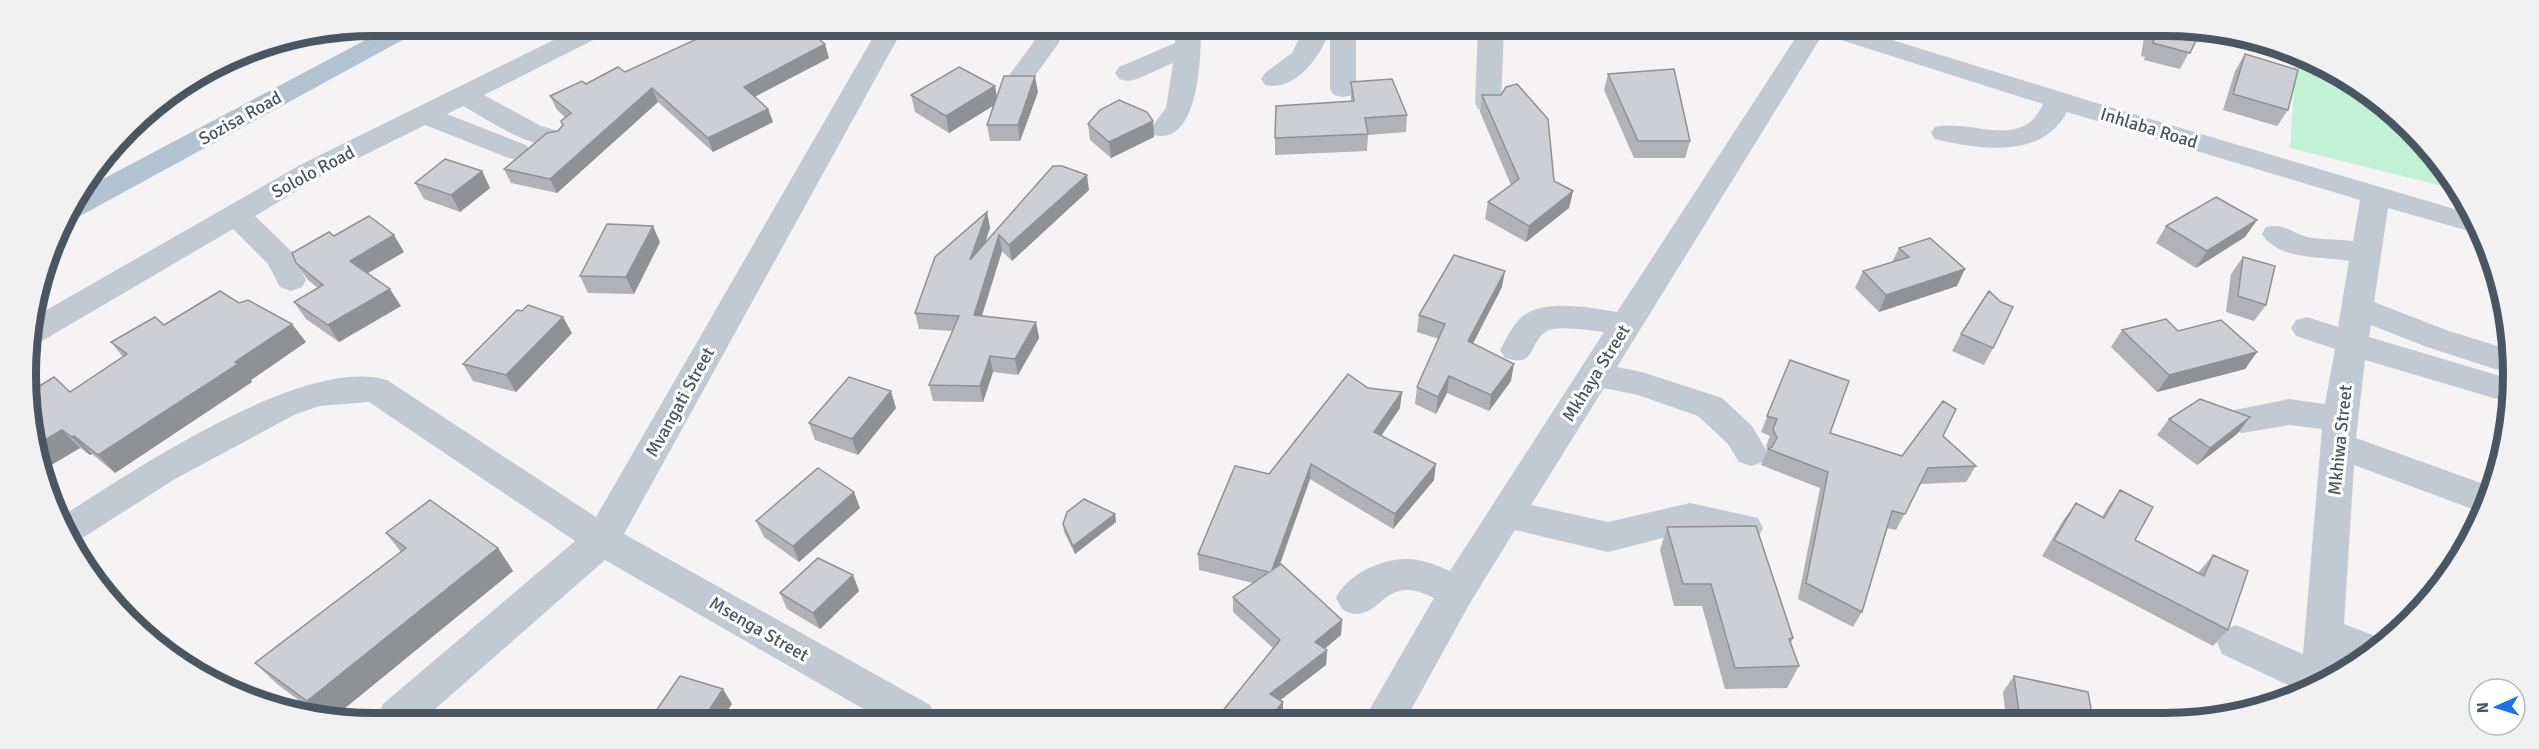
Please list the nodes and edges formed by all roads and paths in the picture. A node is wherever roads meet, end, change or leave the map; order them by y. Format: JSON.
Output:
{"nodes":[{"id":1,"x":391,"y":36,"type":"edge"},
{"id":2,"x":582,"y":36,"type":"edge"},
{"id":3,"x":887,"y":36,"type":"edge"},
{"id":4,"x":1048,"y":36,"type":"edge"},
{"id":5,"x":1316,"y":36,"type":"edge"},
{"id":6,"x":1343,"y":36,"type":"edge"},
{"id":7,"x":1491,"y":36,"type":"edge"},
{"id":8,"x":1809,"y":36,"type":"edge"},
{"id":9,"x":1854,"y":36,"type":"edge"},
{"id":10,"x":1188,"y":37,"type":"edge"},
{"id":11,"x":1128,"y":73,"type":"dead end"},
{"id":12,"x":1020,"y":78,"type":"edge"},
{"id":13,"x":1274,"y":79,"type":"dead end"},
{"id":14,"x":1343,"y":89,"type":"dead end"},
{"id":15,"x":464,"y":95,"type":"junction"},
{"id":16,"x":2058,"y":100,"type":"junction"},
{"id":17,"x":1488,"y":103,"type":"edge"},
{"id":18,"x":425,"y":115,"type":"junction"},
{"id":19,"x":1164,"y":129,"type":"dead end"},
{"id":20,"x":1945,"y":133,"type":"dead end"},
{"id":21,"x":553,"y":138,"type":"edge"},
{"id":22,"x":516,"y":151,"type":"dead end"},
{"id":23,"x":2375,"y":195,"type":"junction"},
{"id":24,"x":83,"y":202,"type":"edge"},
{"id":25,"x":237,"y":214,"type":"junction"},
{"id":26,"x":2467,"y":222,"type":"edge"},
{"id":27,"x":2277,"y":234,"type":"dead end"},
{"id":28,"x":2366,"y":254,"type":"junction"},
{"id":29,"x":291,"y":280,"type":"dead end"},
{"id":30,"x":2358,"y":308,"type":"junction"},
{"id":31,"x":1626,"y":325,"type":"junction"},
{"id":32,"x":39,"y":328,"type":"edge"},
{"id":33,"x":2307,"y":328,"type":"dead end"},
{"id":34,"x":2352,"y":342,"type":"junction"},
{"id":35,"x":1516,"y":350,"type":"dead end"},
{"id":36,"x":2502,"y":360,"type":"edge"},
{"id":37,"x":1595,"y":374,"type":"junction"},
{"id":38,"x":2502,"y":389,"type":"edge"},
{"id":39,"x":2242,"y":420,"type":"edge"},
{"id":40,"x":2339,"y":432,"type":"junction"},
{"id":41,"x":1751,"y":453,"type":"dead end"},
{"id":42,"x":2480,"y":497,"type":"edge"},
{"id":43,"x":1507,"y":514,"type":"junction"},
{"id":44,"x":73,"y":528,"type":"edge"},
{"id":45,"x":1745,"y":528,"type":"edge"},
{"id":46,"x":602,"y":540,"type":"junction"},
{"id":47,"x":1457,"y":592,"type":"junction"},
{"id":48,"x":1355,"y":597,"type":"dead end"},
{"id":49,"x":2324,"y":634,"type":"junction"},
{"id":50,"x":2235,"y":642,"type":"dead end"},
{"id":51,"x":2364,"y":648,"type":"edge"},
{"id":52,"x":2321,"y":675,"type":"edge"},
{"id":53,"x":2311,"y":679,"type":"edge"},
{"id":54,"x":402,"y":713,"type":"edge"},
{"id":55,"x":907,"y":713,"type":"edge"},
{"id":56,"x":1387,"y":713,"type":"edge"}],
"edges":[{"from":1,"to":24,"type":"main road","name":"Sozisa Road"},
{"from":2,"to":15,"type":"street","name":"Sololo Road"},
{"from":3,"to":46,"type":"street","name":"Mvangati Street"},
{"from":4,"to":12,"type":"street"},
{"from":5,"to":13,"type":"street"},
{"from":6,"to":14,"type":"street"},
{"from":7,"to":17,"type":"street"},
{"from":8,"to":31,"type":"street","name":"Mkhaya Street"},
{"from":9,"to":16,"type":"street","name":"Inhlaba Road"},
{"from":10,"to":11,"type":"street"},
{"from":10,"to":19,"type":"street"},
{"from":15,"to":18,"type":"street","name":"Sololo Road"},
{"from":15,"to":21,"type":"street"},
{"from":16,"to":20,"type":"street"},
{"from":16,"to":23,"type":"street","name":"Inhlaba Road"},
{"from":18,"to":22,"type":"street"},
{"from":18,"to":25,"type":"street","name":"Sololo Road"},
{"from":23,"to":26,"type":"street","name":"Inhlaba Road"},
{"from":23,"to":28,"type":"street","name":"Mkhiwa Street"},
{"from":25,"to":29,"type":"street"},
{"from":25,"to":32,"type":"street","name":"Sololo Road"},
{"from":27,"to":28,"type":"street"},
{"from":28,"to":30,"type":"street","name":"Mkhiwa Street"},
{"from":30,"to":34,"type":"street","name":"Mkhiwa Street"},
{"from":30,"to":36,"type":"street"},
{"from":31,"to":35,"type":"street"},
{"from":31,"to":37,"type":"street","name":"Mkhaya Street"},
{"from":33,"to":34,"type":"street"},
{"from":34,"to":38,"type":"street"},
{"from":34,"to":40,"type":"street","name":"Mkhiwa Street"},
{"from":37,"to":41,"type":"street"},
{"from":37,"to":43,"type":"street","name":"Mkhaya Street"},
{"from":39,"to":40,"type":"street"},
{"from":40,"to":42,"type":"street"},
{"from":40,"to":49,"type":"street","name":"Mkhiwa Street"},
{"from":43,"to":45,"type":"street"},
{"from":43,"to":47,"type":"street","name":"Mkhaya Street"},
{"from":44,"to":46,"type":"street","name":"Msenga Street"},
{"from":46,"to":54,"type":"street","name":"Mvangati Street"},
{"from":46,"to":55,"type":"street","name":"Msenga Street"},
{"from":47,"to":48,"type":"street"},
{"from":47,"to":56,"type":"street","name":"Mkhaya Street"},
{"from":49,"to":51,"type":"street"},
{"from":49,"to":52,"type":"street","name":"Mkhiwa Street"},
{"from":50,"to":53,"type":"street"}]}
